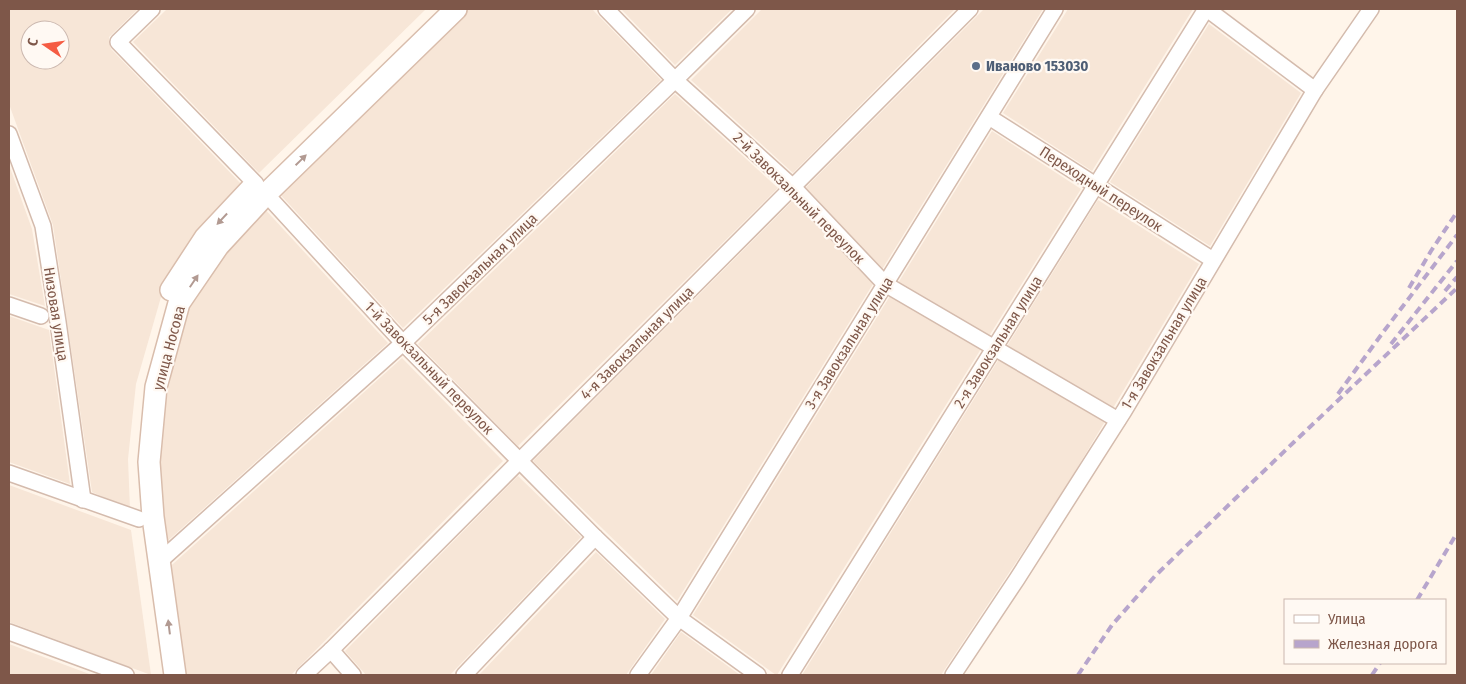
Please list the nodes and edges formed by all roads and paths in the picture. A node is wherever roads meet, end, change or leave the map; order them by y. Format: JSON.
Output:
{"nodes":[{"id":1,"x":152,"y":9,"type":"edge"},
{"id":2,"x":435,"y":9,"type":"edge"},
{"id":3,"x":456,"y":9,"type":"edge"},
{"id":4,"x":606,"y":9,"type":"edge"},
{"id":5,"x":747,"y":9,"type":"edge"},
{"id":6,"x":970,"y":9,"type":"edge"},
{"id":7,"x":1056,"y":9,"type":"edge"},
{"id":8,"x":1206,"y":9,"type":"edge"},
{"id":9,"x":1372,"y":9,"type":"edge"},
{"id":10,"x":675,"y":80,"type":"junction"},
{"id":11,"x":1314,"y":90,"type":"junction"},
{"id":12,"x":989,"y":117,"type":"junction"},
{"id":13,"x":9,"y":134,"type":"edge"},
{"id":14,"x":1095,"y":186,"type":"junction"},
{"id":15,"x":793,"y":187,"type":"junction"},
{"id":16,"x":261,"y":189,"type":"junction"},
{"id":17,"x":1213,"y":260,"type":"junction"},
{"id":18,"x":885,"y":284,"type":"junction"},
{"id":19,"x":9,"y":305,"type":"edge"},
{"id":20,"x":41,"y":316,"type":"dead end"},
{"id":21,"x":403,"y":343,"type":"junction"},
{"id":22,"x":994,"y":348,"type":"junction"},
{"id":23,"x":1118,"y":420,"type":"junction"},
{"id":24,"x":518,"y":461,"type":"junction"},
{"id":25,"x":9,"y":473,"type":"edge"},
{"id":26,"x":83,"y":500,"type":"junction"},
{"id":27,"x":146,"y":518,"type":"junction"},
{"id":28,"x":596,"y":537,"type":"junction"},
{"id":29,"x":160,"y":561,"type":"junction"},
{"id":30,"x":679,"y":618,"type":"junction"},
{"id":31,"x":9,"y":632,"type":"edge"},
{"id":32,"x":331,"y":650,"type":"junction"},
{"id":33,"x":126,"y":675,"type":"edge"},
{"id":34,"x":161,"y":675,"type":"edge"},
{"id":35,"x":175,"y":675,"type":"edge"},
{"id":36,"x":304,"y":675,"type":"edge"},
{"id":37,"x":352,"y":675,"type":"edge"},
{"id":38,"x":464,"y":675,"type":"edge"},
{"id":39,"x":638,"y":675,"type":"edge"},
{"id":40,"x":758,"y":675,"type":"edge"},
{"id":41,"x":790,"y":675,"type":"edge"},
{"id":42,"x":953,"y":675,"type":"edge"}],
"edges":[{"from":1,"to":16,"type":"street","name":"1-й Завокзальный переулок"},
{"from":2,"to":16,"type":"main road","name":"улица Носова"},
{"from":16,"to":3,"type":"main road","name":"улица Носова","one_way":true},
{"from":4,"to":10,"type":"street","name":"2-й Завокзальный переулок"},
{"from":5,"to":10,"type":"street","name":"5-я Завокзальная улица"},
{"from":6,"to":15,"type":"street","name":"4-я Завокзальная улица"},
{"from":7,"to":12,"type":"street","name":"3-я Завокзальная улица"},
{"from":8,"to":11,"type":"street"},
{"from":8,"to":14,"type":"street","name":"2-я Завокзальная улица"},
{"from":9,"to":11,"type":"street","name":"1-я Завокзальная улица"},
{"from":10,"to":15,"type":"street","name":"2-й Завокзальный переулок"},
{"from":10,"to":21,"type":"street","name":"5-я Завокзальная улица"},
{"from":11,"to":17,"type":"street","name":"1-я Завокзальная улица"},
{"from":12,"to":14,"type":"street","name":"Переходный переулок"},
{"from":12,"to":18,"type":"street","name":"3-я Завокзальная улица"},
{"from":13,"to":26,"type":"street","name":"Низовая улица"},
{"from":14,"to":17,"type":"street","name":"Переходный переулок"},
{"from":14,"to":22,"type":"street","name":"2-я Завокзальная улица"},
{"from":15,"to":18,"type":"street","name":"2-й Завокзальный переулок"},
{"from":15,"to":24,"type":"street","name":"4-я Завокзальная улица"},
{"from":16,"to":21,"type":"street","name":"1-й Завокзальный переулок"},
{"from":16,"to":27,"type":"main road","name":"улица Носова"},
{"from":17,"to":23,"type":"street","name":"1-я Завокзальная улица"},
{"from":18,"to":22,"type":"street","name":"2-й Завокзальный переулок"},
{"from":18,"to":30,"type":"street","name":"3-я Завокзальная улица"},
{"from":19,"to":20,"type":"street"},
{"from":21,"to":24,"type":"street","name":"1-й Завокзальный переулок"},
{"from":21,"to":29,"type":"street","name":"5-я Завокзальная улица"},
{"from":22,"to":23,"type":"street","name":"2-й Завокзальный переулок"},
{"from":22,"to":41,"type":"street","name":"2-я Завокзальная улица"},
{"from":23,"to":42,"type":"street","name":"1-я Завокзальная улица"},
{"from":24,"to":28,"type":"street","name":"1-й Завокзальный переулок"},
{"from":24,"to":32,"type":"street","name":"4-я Завокзальная улица"},
{"from":25,"to":26,"type":"street"},
{"from":26,"to":27,"type":"street"},
{"from":27,"to":29,"type":"main road","name":"улица Носова"},
{"from":27,"to":34,"type":"main road","name":"улица Носова"},
{"from":28,"to":30,"type":"street","name":"1-й Завокзальный переулок"},
{"from":28,"to":38,"type":"street"},
{"from":35,"to":29,"type":"main road","name":"улица Носова","one_way":true},
{"from":30,"to":39,"type":"street","name":"3-я Завокзальная улица"},
{"from":30,"to":40,"type":"street","name":"1-й Завокзальный переулок"},
{"from":31,"to":33,"type":"street"},
{"from":32,"to":36,"type":"street","name":"4-я Завокзальная улица"},
{"from":32,"to":37,"type":"street"}]}
